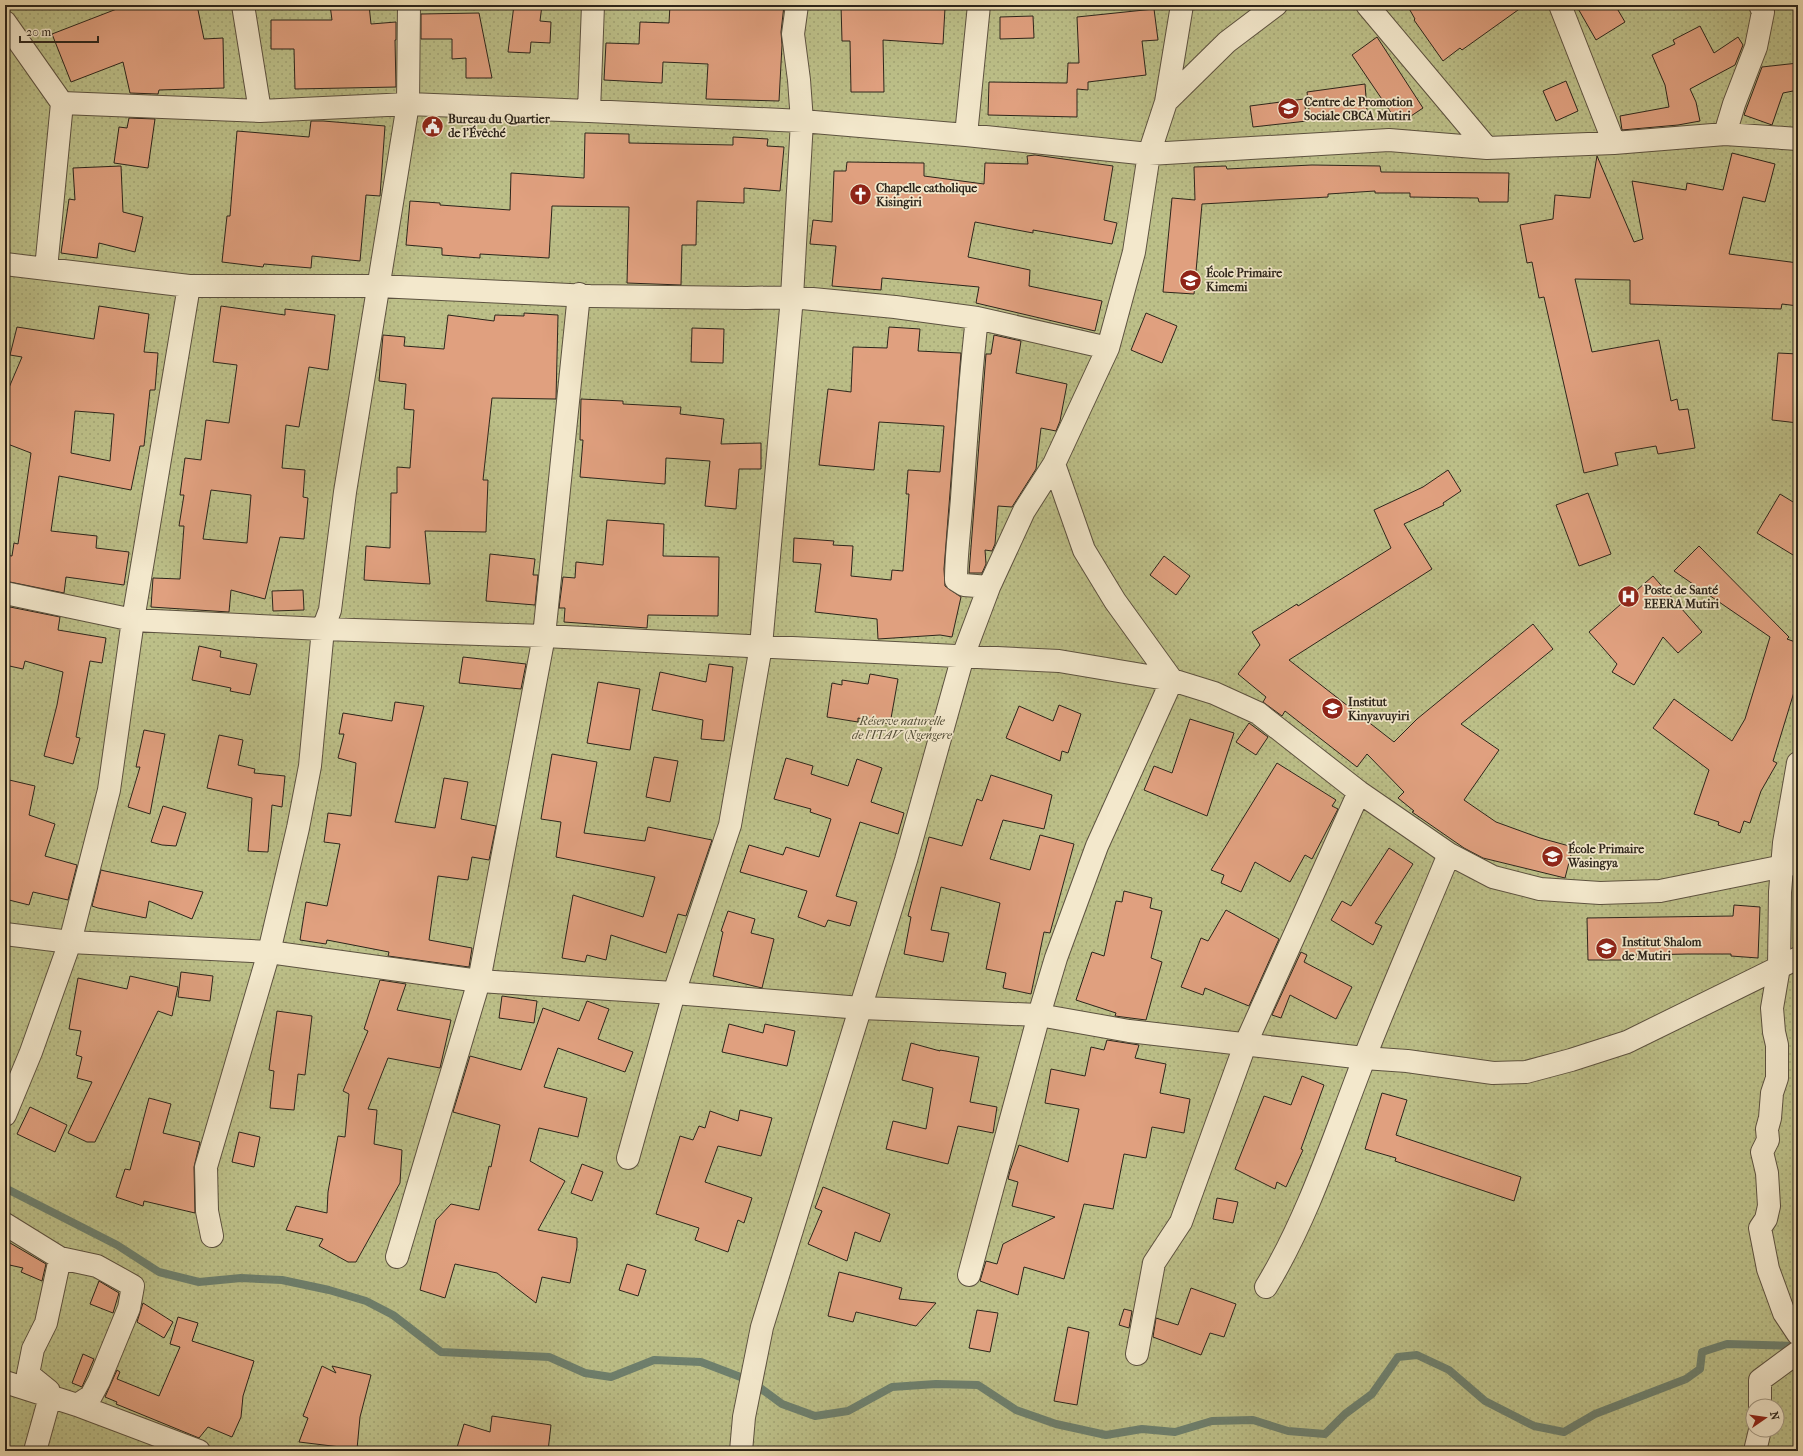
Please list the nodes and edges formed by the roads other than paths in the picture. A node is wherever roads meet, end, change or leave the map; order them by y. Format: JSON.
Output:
{"nodes":[{"id":1,"x":243,"y":5,"type":"edge"},
{"id":2,"x":410,"y":5,"type":"edge"},
{"id":3,"x":594,"y":5,"type":"edge"},
{"id":4,"x":797,"y":5,"type":"edge"},
{"id":5,"x":979,"y":5,"type":"edge"},
{"id":6,"x":1182,"y":5,"type":"edge"},
{"id":7,"x":1276,"y":5,"type":"edge"},
{"id":8,"x":1367,"y":5,"type":"edge"},
{"id":9,"x":1560,"y":5,"type":"edge"},
{"id":10,"x":1760,"y":5,"type":"edge"},
{"id":11,"x":5,"y":22,"type":"edge"},
{"id":12,"x":1166,"y":102,"type":"junction"},
{"id":13,"x":62,"y":103,"type":"junction"},
{"id":14,"x":408,"y":104,"type":"junction"},
{"id":15,"x":260,"y":111,"type":"junction"},
{"id":16,"x":589,"y":111,"type":"junction"},
{"id":17,"x":802,"y":121,"type":"junction"},
{"id":18,"x":1725,"y":134,"type":"junction"},
{"id":19,"x":966,"y":135,"type":"junction"},
{"id":20,"x":1798,"y":139,"type":"edge"},
{"id":21,"x":1614,"y":144,"type":"junction"},
{"id":22,"x":1487,"y":148,"type":"junction"},
{"id":23,"x":1149,"y":154,"type":"junction"},
{"id":24,"x":5,"y":264,"type":"edge"},
{"id":25,"x":46,"y":269,"type":"junction"},
{"id":26,"x":189,"y":286,"type":"junction"},
{"id":27,"x":378,"y":286,"type":"junction"},
{"id":28,"x":579,"y":294,"type":"junction"},
{"id":29,"x":792,"y":297,"type":"junction"},
{"id":30,"x":977,"y":318,"type":"junction"},
{"id":31,"x":1108,"y":348,"type":"junction"},
{"id":32,"x":1054,"y":464,"type":"junction"},
{"id":33,"x":989,"y":587,"type":"junction"},
{"id":34,"x":5,"y":593,"type":"edge"},
{"id":35,"x":133,"y":620,"type":"junction"},
{"id":36,"x":323,"y":629,"type":"junction"},
{"id":37,"x":544,"y":636,"type":"junction"},
{"id":38,"x":761,"y":646,"type":"junction"},
{"id":39,"x":963,"y":656,"type":"junction"},
{"id":40,"x":1172,"y":680,"type":"junction"},
{"id":41,"x":1798,"y":762,"type":"edge"},
{"id":42,"x":1359,"y":792,"type":"junction"},
{"id":43,"x":1449,"y":854,"type":"junction"},
{"id":44,"x":1790,"y":865,"type":"edge"},
{"id":45,"x":5,"y":934,"type":"edge"},
{"id":46,"x":70,"y":942,"type":"junction"},
{"id":47,"x":269,"y":952,"type":"junction"},
{"id":48,"x":1798,"y":958,"type":"edge"},
{"id":49,"x":1779,"y":967,"type":"junction"},
{"id":50,"x":479,"y":981,"type":"junction"},
{"id":51,"x":674,"y":993,"type":"junction"},
{"id":52,"x":861,"y":1008,"type":"junction"},
{"id":53,"x":1039,"y":1015,"type":"junction"},
{"id":54,"x":1245,"y":1045,"type":"junction"},
{"id":55,"x":1364,"y":1058,"type":"junction"},
{"id":56,"x":5,"y":1115,"type":"edge"},
{"id":57,"x":628,"y":1158,"type":"dead end"},
{"id":58,"x":5,"y":1224,"type":"edge"},
{"id":59,"x":212,"y":1236,"type":"dead end"},
{"id":60,"x":60,"y":1258,"type":"junction"},
{"id":61,"x":397,"y":1258,"type":"dead end"},
{"id":62,"x":969,"y":1275,"type":"dead end"},
{"id":63,"x":1266,"y":1287,"type":"dead end"},
{"id":64,"x":1798,"y":1334,"type":"edge"},
{"id":65,"x":1798,"y":1352,"type":"edge"},
{"id":66,"x":1137,"y":1354,"type":"dead end"},
{"id":67,"x":5,"y":1382,"type":"edge"},
{"id":68,"x":50,"y":1397,"type":"junction"},
{"id":69,"x":1760,"y":1398,"type":"edge"},
{"id":70,"x":77,"y":1405,"type":"junction"},
{"id":71,"x":1758,"y":1438,"type":"edge"},
{"id":72,"x":35,"y":1451,"type":"edge"},
{"id":73,"x":199,"y":1451,"type":"edge"},
{"id":74,"x":741,"y":1451,"type":"edge"},
{"id":75,"x":1755,"y":1451,"type":"edge"}],
"edges":[{"from":1,"to":15,"type":"street"},
{"from":2,"to":14,"type":"street"},
{"from":3,"to":16,"type":"street"},
{"from":4,"to":17,"type":"street"},
{"from":5,"to":19,"type":"street"},
{"from":6,"to":12,"type":"street"},
{"from":7,"to":12,"type":"street"},
{"from":8,"to":22,"type":"street"},
{"from":9,"to":21,"type":"street"},
{"from":10,"to":18,"type":"street"},
{"from":11,"to":13,"type":"street"},
{"from":12,"to":23,"type":"street"},
{"from":13,"to":15,"type":"street"},
{"from":13,"to":25,"type":"street"},
{"from":14,"to":15,"type":"street"},
{"from":14,"to":16,"type":"street"},
{"from":14,"to":27,"type":"street"},
{"from":16,"to":17,"type":"street"},
{"from":17,"to":19,"type":"street"},
{"from":17,"to":29,"type":"street"},
{"from":18,"to":20,"type":"street"},
{"from":18,"to":21,"type":"street"},
{"from":19,"to":23,"type":"street"},
{"from":21,"to":22,"type":"street"},
{"from":22,"to":23,"type":"street"},
{"from":23,"to":31,"type":"street"},
{"from":24,"to":25,"type":"street"},
{"from":25,"to":26,"type":"street"},
{"from":26,"to":27,"type":"street"},
{"from":26,"to":35,"type":"street"},
{"from":27,"to":28,"type":"street"},
{"from":27,"to":36,"type":"street"},
{"from":28,"to":29,"type":"street"},
{"from":28,"to":37,"type":"street"},
{"from":29,"to":30,"type":"street"},
{"from":29,"to":38,"type":"street"},
{"from":30,"to":31,"type":"street"},
{"from":30,"to":33,"type":"street"},
{"from":31,"to":32,"type":"street"},
{"from":32,"to":33,"type":"street"},
{"from":32,"to":40,"type":"street"},
{"from":33,"to":39,"type":"street"},
{"from":34,"to":35,"type":"street"},
{"from":35,"to":36,"type":"street"},
{"from":35,"to":46,"type":"street"},
{"from":36,"to":37,"type":"street"},
{"from":36,"to":47,"type":"street"},
{"from":37,"to":38,"type":"street"},
{"from":37,"to":50,"type":"street"},
{"from":38,"to":39,"type":"street"},
{"from":38,"to":51,"type":"street"},
{"from":39,"to":40,"type":"street"},
{"from":39,"to":52,"type":"street"},
{"from":40,"to":42,"type":"street"},
{"from":40,"to":53,"type":"street"},
{"from":41,"to":44,"type":"street"},
{"from":42,"to":43,"type":"street"},
{"from":42,"to":54,"type":"street"},
{"from":43,"to":44,"type":"street"},
{"from":43,"to":55,"type":"street"},
{"from":44,"to":49,"type":"street"},
{"from":45,"to":46,"type":"street"},
{"from":46,"to":47,"type":"street"},
{"from":46,"to":56,"type":"street"},
{"from":47,"to":50,"type":"street"},
{"from":47,"to":59,"type":"street"},
{"from":48,"to":49,"type":"street"},
{"from":49,"to":55,"type":"street"},
{"from":49,"to":64,"type":"street"},
{"from":50,"to":51,"type":"street"},
{"from":50,"to":61,"type":"street"},
{"from":51,"to":52,"type":"street"},
{"from":51,"to":57,"type":"street"},
{"from":52,"to":53,"type":"street"},
{"from":52,"to":74,"type":"street"},
{"from":53,"to":54,"type":"street"},
{"from":53,"to":62,"type":"street"},
{"from":54,"to":55,"type":"street"},
{"from":54,"to":66,"type":"street"},
{"from":55,"to":63,"type":"street"},
{"from":58,"to":60,"type":"street"},
{"from":60,"to":68,"type":"street"},
{"from":60,"to":70,"type":"street"},
{"from":65,"to":69,"type":"street"},
{"from":67,"to":68,"type":"street"},
{"from":68,"to":70,"type":"street"},
{"from":68,"to":72,"type":"street"},
{"from":70,"to":73,"type":"street"},
{"from":71,"to":75,"type":"street"}]}
